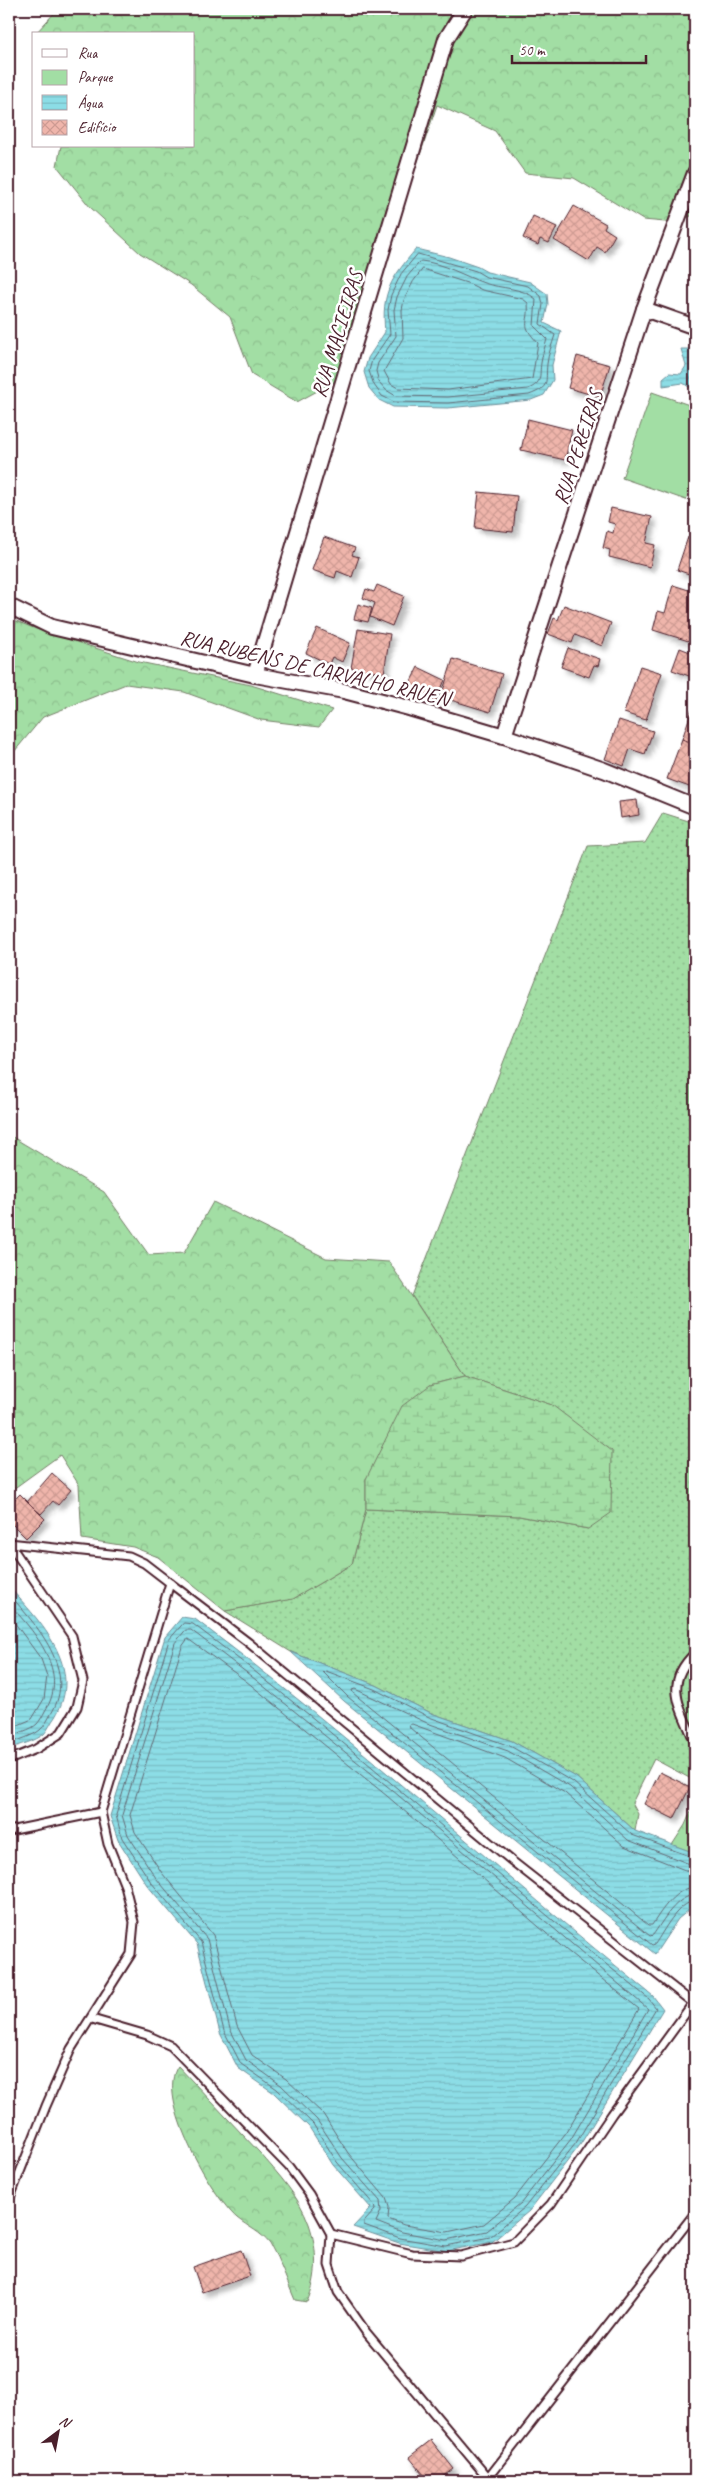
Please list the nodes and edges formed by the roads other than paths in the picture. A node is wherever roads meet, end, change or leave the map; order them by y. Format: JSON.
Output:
{"nodes":[{"id":1,"x":465,"y":9,"type":"edge"},
{"id":2,"x":695,"y":173,"type":"edge"},
{"id":3,"x":644,"y":310,"type":"junction"},
{"id":4,"x":695,"y":327,"type":"edge"},
{"id":5,"x":9,"y":606,"type":"edge"},
{"id":6,"x":255,"y":675,"type":"junction"},
{"id":7,"x":504,"y":736,"type":"junction"},
{"id":8,"x":695,"y":807,"type":"edge"},
{"id":9,"x":9,"y":1543,"type":"edge"},
{"id":10,"x":170,"y":1583,"type":"junction"},
{"id":11,"x":695,"y":1653,"type":"edge"},
{"id":12,"x":695,"y":1743,"type":"edge"},
{"id":13,"x":9,"y":1760,"type":"edge"},
{"id":14,"x":101,"y":1812,"type":"junction"},
{"id":15,"x":9,"y":1830,"type":"edge"},
{"id":16,"x":694,"y":2004,"type":"edge"},
{"id":17,"x":92,"y":2019,"type":"junction"},
{"id":18,"x":9,"y":2200,"type":"edge"},
{"id":19,"x":695,"y":2213,"type":"edge"},
{"id":20,"x":330,"y":2234,"type":"junction"},
{"id":21,"x":487,"y":2479,"type":"edge"}],
"edges":[{"from":1,"to":6,"type":"street","name":"RUA MACIEIRAS"},
{"from":2,"to":3,"type":"street","name":"RUA PEREIRAS"},
{"from":3,"to":4,"type":"street"},
{"from":3,"to":7,"type":"street","name":"RUA PEREIRAS"},
{"from":5,"to":6,"type":"street","name":"RUA RUBENS DE CARVALHO RAUEN"},
{"from":6,"to":7,"type":"street","name":"RUA RUBENS DE CARVALHO RAUEN"},
{"from":7,"to":8,"type":"street","name":"RUA RUBENS DE CARVALHO RAUEN"},
{"from":9,"to":10,"type":"lane"},
{"from":9,"to":13,"type":"lane"},
{"from":10,"to":14,"type":"lane"},
{"from":10,"to":16,"type":"lane"},
{"from":11,"to":12,"type":"lane"},
{"from":14,"to":15,"type":"lane"},
{"from":14,"to":17,"type":"lane"},
{"from":16,"to":20,"type":"lane"},
{"from":17,"to":18,"type":"lane"},
{"from":17,"to":20,"type":"lane"},
{"from":19,"to":21,"type":"lane"},
{"from":20,"to":21,"type":"lane"}]}
